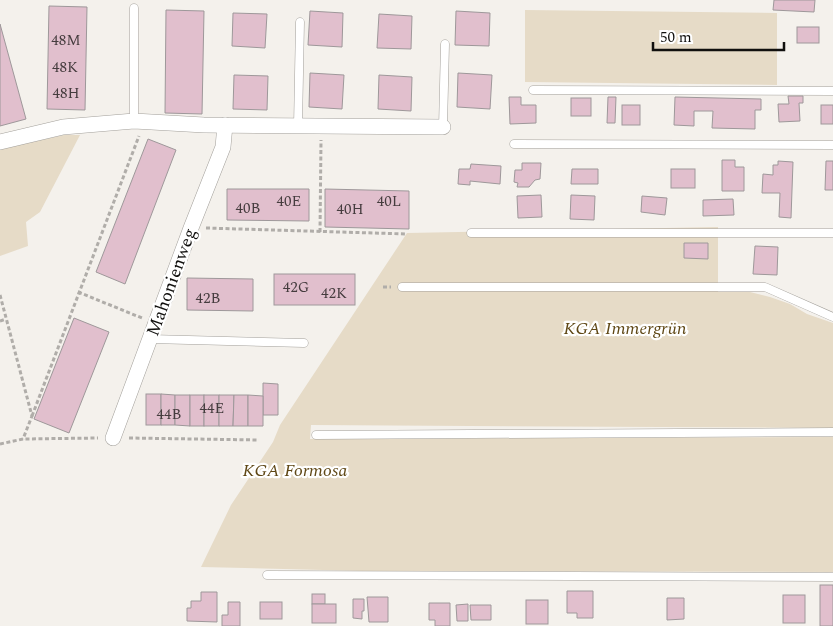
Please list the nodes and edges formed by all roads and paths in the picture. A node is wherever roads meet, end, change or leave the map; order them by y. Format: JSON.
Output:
{"nodes":[{"id":1,"x":134,"y":8,"type":"dead end"},
{"id":2,"x":300,"y":22,"type":"dead end"},
{"id":3,"x":445,"y":44,"type":"dead end"},
{"id":4,"x":533,"y":90,"type":"dead end"},
{"id":5,"x":833,"y":91,"type":"edge"},
{"id":6,"x":139,"y":122,"type":"junction"},
{"id":7,"x":225,"y":125,"type":"junction"},
{"id":8,"x":298,"y":126,"type":"junction"},
{"id":9,"x":322,"y":126,"type":"junction"},
{"id":10,"x":443,"y":127,"type":"joint"},
{"id":11,"x":0,"y":142,"type":"edge"},
{"id":12,"x":514,"y":144,"type":"dead end"},
{"id":13,"x":833,"y":145,"type":"edge"},
{"id":14,"x":190,"y":228,"type":"junction"},
{"id":15,"x":320,"y":232,"type":"junction"},
{"id":16,"x":833,"y":232,"type":"edge"},
{"id":17,"x":471,"y":233,"type":"dead end"},
{"id":18,"x":407,"y":234,"type":"dead end"},
{"id":19,"x":402,"y":287,"type":"dead end"},
{"id":20,"x":78,"y":292,"type":"junction"},
{"id":21,"x":0,"y":295,"type":"edge"},
{"id":22,"x":833,"y":317,"type":"edge"},
{"id":23,"x":6,"y":319,"type":"junction"},
{"id":24,"x":0,"y":321,"type":"edge"},
{"id":25,"x":156,"y":323,"type":"junction"},
{"id":26,"x":150,"y":339,"type":"junction"},
{"id":27,"x":304,"y":343,"type":"dead end"},
{"id":28,"x":32,"y":416,"type":"junction"},
{"id":29,"x":833,"y":432,"type":"edge"},
{"id":30,"x":316,"y":435,"type":"dead end"},
{"id":31,"x":113,"y":438,"type":"dead end"},
{"id":32,"x":23,"y":439,"type":"dead end"},
{"id":33,"x":267,"y":575,"type":"dead end"},
{"id":34,"x":833,"y":577,"type":"edge"}],
"edges":[{"from":1,"to":6,"type":"lane"},
{"from":2,"to":8,"type":"lane"},
{"from":3,"to":10,"type":"lane"},
{"from":4,"to":5,"type":"lane"},
{"from":6,"to":7,"type":"street"},
{"from":6,"to":11,"type":"street"},
{"from":6,"to":20,"type":"path"},
{"from":7,"to":8,"type":"street"},
{"from":7,"to":14,"type":"street","name":"Mahonienweg"},
{"from":8,"to":9,"type":"street"},
{"from":9,"to":10,"type":"street"},
{"from":9,"to":15,"type":"path"},
{"from":12,"to":13,"type":"lane"},
{"from":14,"to":15,"type":"path"},
{"from":14,"to":25,"type":"street","name":"Mahonienweg"},
{"from":15,"to":18,"type":"path"},
{"from":16,"to":17,"type":"lane"},
{"from":19,"to":22,"type":"lane"},
{"from":20,"to":25,"type":"path"},
{"from":20,"to":28,"type":"path"},
{"from":21,"to":23,"type":"path"},
{"from":23,"to":24,"type":"path"},
{"from":23,"to":28,"type":"path"},
{"from":25,"to":26,"type":"street","name":"Mahonienweg"},
{"from":26,"to":27,"type":"lane"},
{"from":26,"to":31,"type":"street","name":"Mahonienweg"},
{"from":28,"to":32,"type":"path"},
{"from":29,"to":30,"type":"lane"},
{"from":33,"to":34,"type":"lane"}]}
